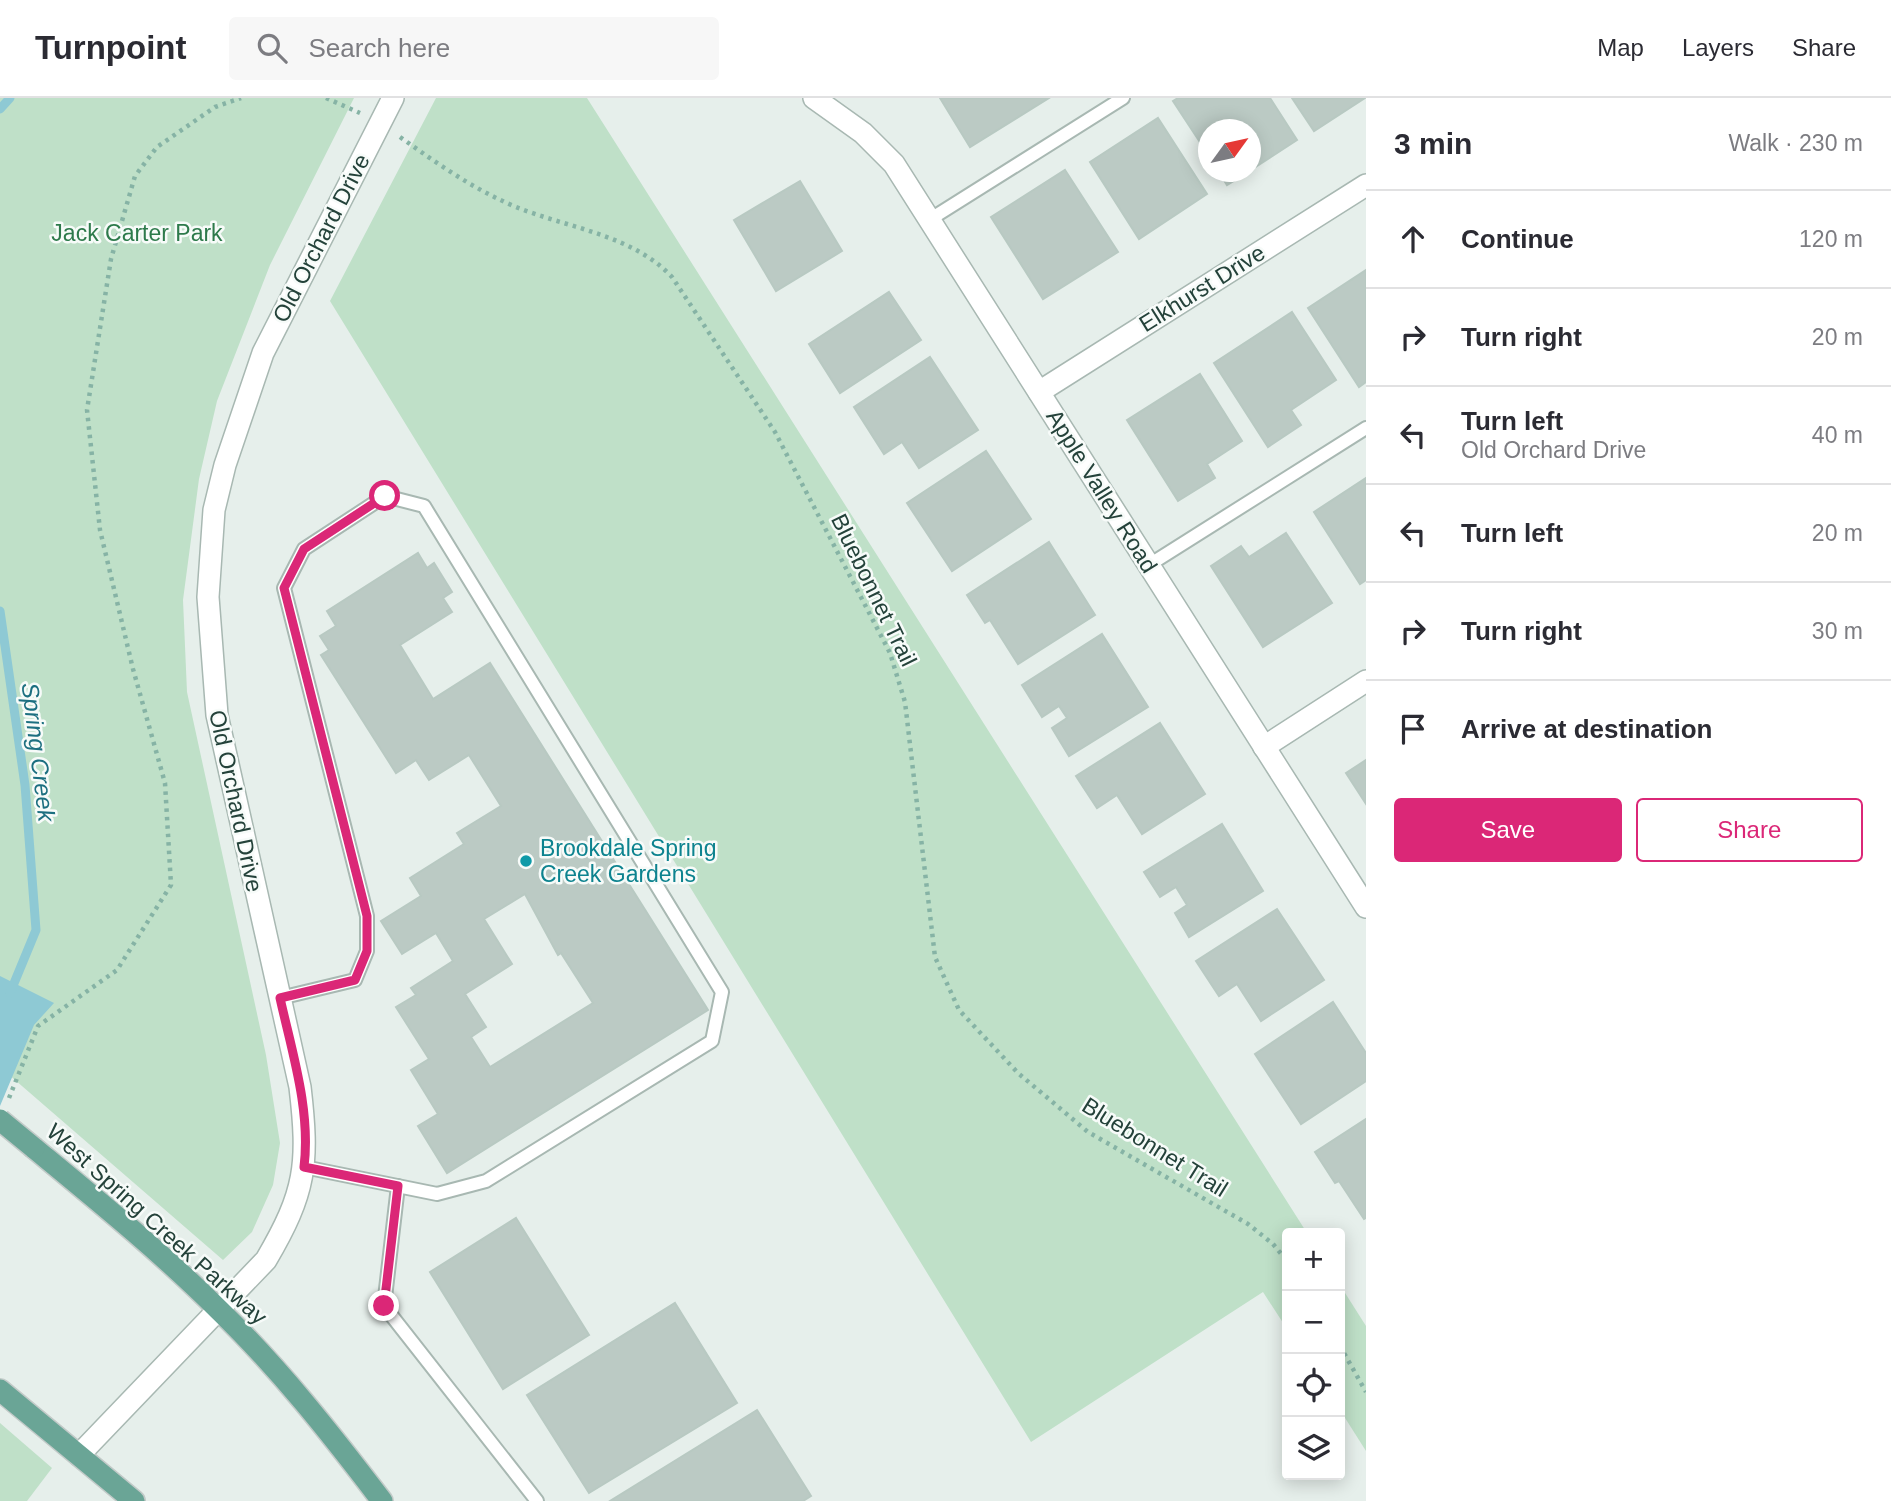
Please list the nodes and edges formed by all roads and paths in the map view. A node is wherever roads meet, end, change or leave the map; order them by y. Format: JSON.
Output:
{"nodes":[{"id":1,"x":241,"y":98,"type":"edge"},
{"id":2,"x":326,"y":98,"type":"edge"},
{"id":3,"x":393,"y":98,"type":"edge"},
{"id":4,"x":814,"y":98,"type":"edge"},
{"id":5,"x":1123,"y":98,"type":"edge"},
{"id":6,"x":356,"y":110,"type":"dead end"},
{"id":7,"x":402,"y":139,"type":"dead end"},
{"id":8,"x":1366,"y":185,"type":"edge"},
{"id":9,"x":929,"y":220,"type":"junction"},
{"id":10,"x":1039,"y":392,"type":"junction"},
{"id":11,"x":1366,"y":428,"type":"edge"},
{"id":12,"x":1149,"y":565,"type":"junction"},
{"id":13,"x":1366,"y":681,"type":"edge"},
{"id":14,"x":1264,"y":747,"type":"junction"},
{"id":15,"x":1366,"y":907,"type":"edge"},
{"id":16,"x":280,"y":998,"type":"junction"},
{"id":17,"x":2,"y":1114,"type":"edge"},
{"id":18,"x":304,"y":1167,"type":"junction"},
{"id":19,"x":398,"y":1186,"type":"junction"},
{"id":20,"x":1282,"y":1255,"type":"edge"},
{"id":21,"x":219,"y":1310,"type":"junction"},
{"id":22,"x":1345,"y":1354,"type":"edge"},
{"id":23,"x":0,"y":1390,"type":"edge"},
{"id":24,"x":1366,"y":1392,"type":"edge"},
{"id":25,"x":79,"y":1455,"type":"junction"},
{"id":26,"x":134,"y":1501,"type":"edge"},
{"id":27,"x":382,"y":1501,"type":"edge"},
{"id":28,"x":537,"y":1501,"type":"edge"}],
"edges":[{"from":1,"to":17,"type":"path"},
{"from":2,"to":6,"type":"path"},
{"from":3,"to":16,"type":"street","name":"Old Orchard Drive"},
{"from":4,"to":9,"type":"street","name":"Apple Valley Road"},
{"from":5,"to":9,"type":"lane"},
{"from":7,"to":20,"type":"path","name":"Bluebonnet Trail"},
{"from":8,"to":10,"type":"street","name":"Elkhurst Drive"},
{"from":9,"to":10,"type":"street","name":"Apple Valley Road"},
{"from":10,"to":12,"type":"street","name":"Apple Valley Road"},
{"from":11,"to":12,"type":"lane"},
{"from":12,"to":14,"type":"street","name":"Apple Valley Road"},
{"from":13,"to":14,"type":"street"},
{"from":14,"to":15,"type":"street","name":"Apple Valley Road"},
{"from":16,"to":18,"type":"street","name":"Old Orchard Drive"},
{"from":16,"to":19,"type":"lane"},
{"from":17,"to":21,"type":"main road","name":"West Spring Creek Parkway","bridge":true},
{"from":18,"to":19,"type":"lane"},
{"from":18,"to":21,"type":"street","name":"Old Orchard Drive"},
{"from":19,"to":28,"type":"lane"},
{"from":21,"to":25,"type":"street","name":"Old Orchard Drive"},
{"from":21,"to":27,"type":"main road","name":"West Spring Creek Parkway"},
{"from":22,"to":24,"type":"path"},
{"from":23,"to":25,"type":"main road"},
{"from":25,"to":26,"type":"main road"}]}
